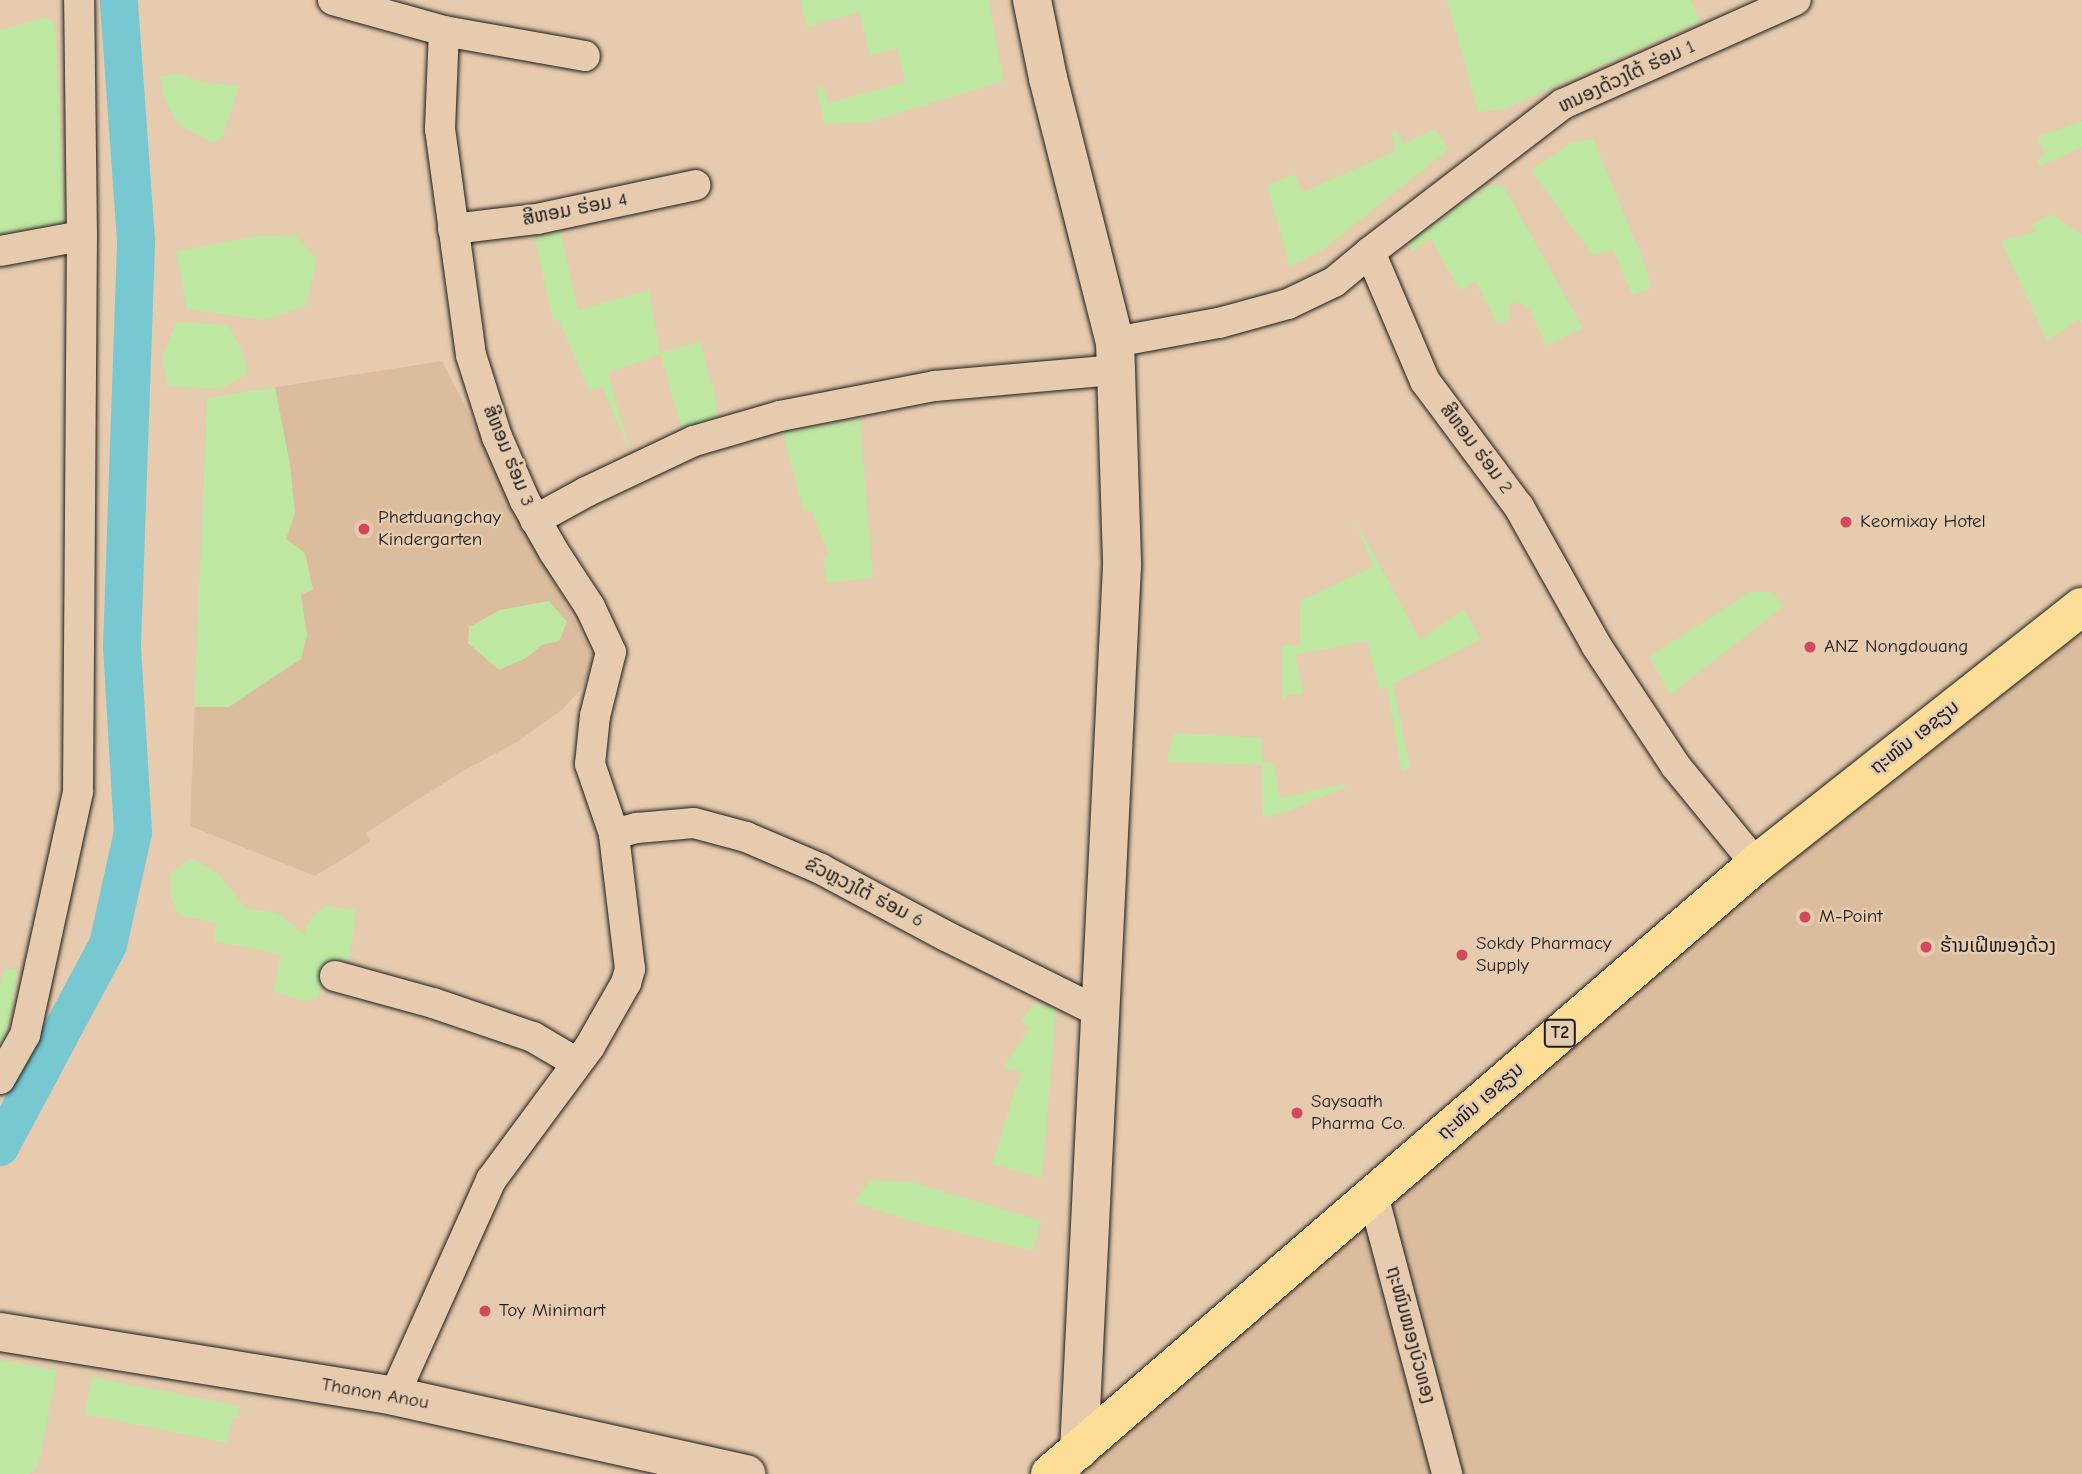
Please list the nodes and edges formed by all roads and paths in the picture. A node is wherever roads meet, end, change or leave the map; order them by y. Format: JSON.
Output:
{"nodes":[{"id":1,"x":79,"y":0,"type":"edge"},
{"id":2,"x":333,"y":0,"type":"edge"},
{"id":3,"x":1032,"y":0,"type":"edge"},
{"id":4,"x":1796,"y":0,"type":"edge"},
{"id":5,"x":444,"y":31,"type":"junction"},
{"id":6,"x":585,"y":56,"type":"dead end"},
{"id":7,"x":695,"y":185,"type":"dead end"},
{"id":8,"x":453,"y":229,"type":"junction"},
{"id":9,"x":82,"y":236,"type":"junction"},
{"id":10,"x":0,"y":251,"type":"edge"},
{"id":11,"x":1370,"y":252,"type":"junction"},
{"id":12,"x":1115,"y":356,"type":"junction"},
{"id":13,"x":535,"y":520,"type":"junction"},
{"id":14,"x":2082,"y":607,"type":"edge"},
{"id":15,"x":614,"y":834,"type":"junction"},
{"id":16,"x":1756,"y":864,"type":"junction"},
{"id":17,"x":335,"y":976,"type":"dead end"},
{"id":18,"x":1101,"y":1013,"type":"junction"},
{"id":19,"x":577,"y":1063,"type":"junction"},
{"id":20,"x":0,"y":1079,"type":"edge"},
{"id":21,"x":1373,"y":1195,"type":"junction"},
{"id":22,"x":0,"y":1332,"type":"edge"},
{"id":23,"x":394,"y":1396,"type":"junction"},
{"id":24,"x":1079,"y":1450,"type":"junction"},
{"id":25,"x":746,"y":1474,"type":"edge"},
{"id":26,"x":1050,"y":1474,"type":"edge"},
{"id":27,"x":1447,"y":1474,"type":"edge"}],
"edges":[{"from":1,"to":9,"type":"street"},
{"from":2,"to":5,"type":"street"},
{"from":3,"to":12,"type":"street"},
{"from":4,"to":11,"type":"street","name":"ຫນອງດ້ວງໃຕ້ ຮ່ອມ 1"},
{"from":5,"to":6,"type":"street"},
{"from":5,"to":8,"type":"street","name":"ສີຫອມ ຮ່ອມ 3"},
{"from":7,"to":8,"type":"street","name":"ສີຫອມ ຮ່ອມ 4"},
{"from":8,"to":13,"type":"street","name":"ສີຫອມ ຮ່ອມ 3"},
{"from":9,"to":10,"type":"street"},
{"from":9,"to":20,"type":"street"},
{"from":11,"to":12,"type":"street"},
{"from":11,"to":16,"type":"street","name":"ສີຫອມ ຮ່ອມ 2"},
{"from":12,"to":13,"type":"street","name":"ສີຫອມ ຮ່ອມ 3"},
{"from":12,"to":18,"type":"street"},
{"from":13,"to":15,"type":"street"},
{"from":14,"to":16,"type":"main road","name":"ຖະໜົນ ເອຊຽນ","number":"T2"},
{"from":15,"to":18,"type":"street","name":"ຂົວຫຼວງໃຕ້ ຮ່ອມ 6"},
{"from":15,"to":19,"type":"street"},
{"from":16,"to":21,"type":"main road","name":"ຖະໜົນ ເອຊຽນ","number":"T2"},
{"from":17,"to":19,"type":"street"},
{"from":18,"to":24,"type":"street"},
{"from":19,"to":23,"type":"street"},
{"from":21,"to":24,"type":"main road","name":"ຖະໜົນ ເອຊຽນ","number":"T2"},
{"from":21,"to":27,"type":"street","name":"ຖະໜົນໜອງບົວທອງ"},
{"from":22,"to":23,"type":"street","name":"Thanon Anou"},
{"from":23,"to":25,"type":"street","name":"Thanon Anou"},
{"from":24,"to":26,"type":"main road","name":"ຖະໜົນ ເອຊຽນ","number":"T2"}]}
